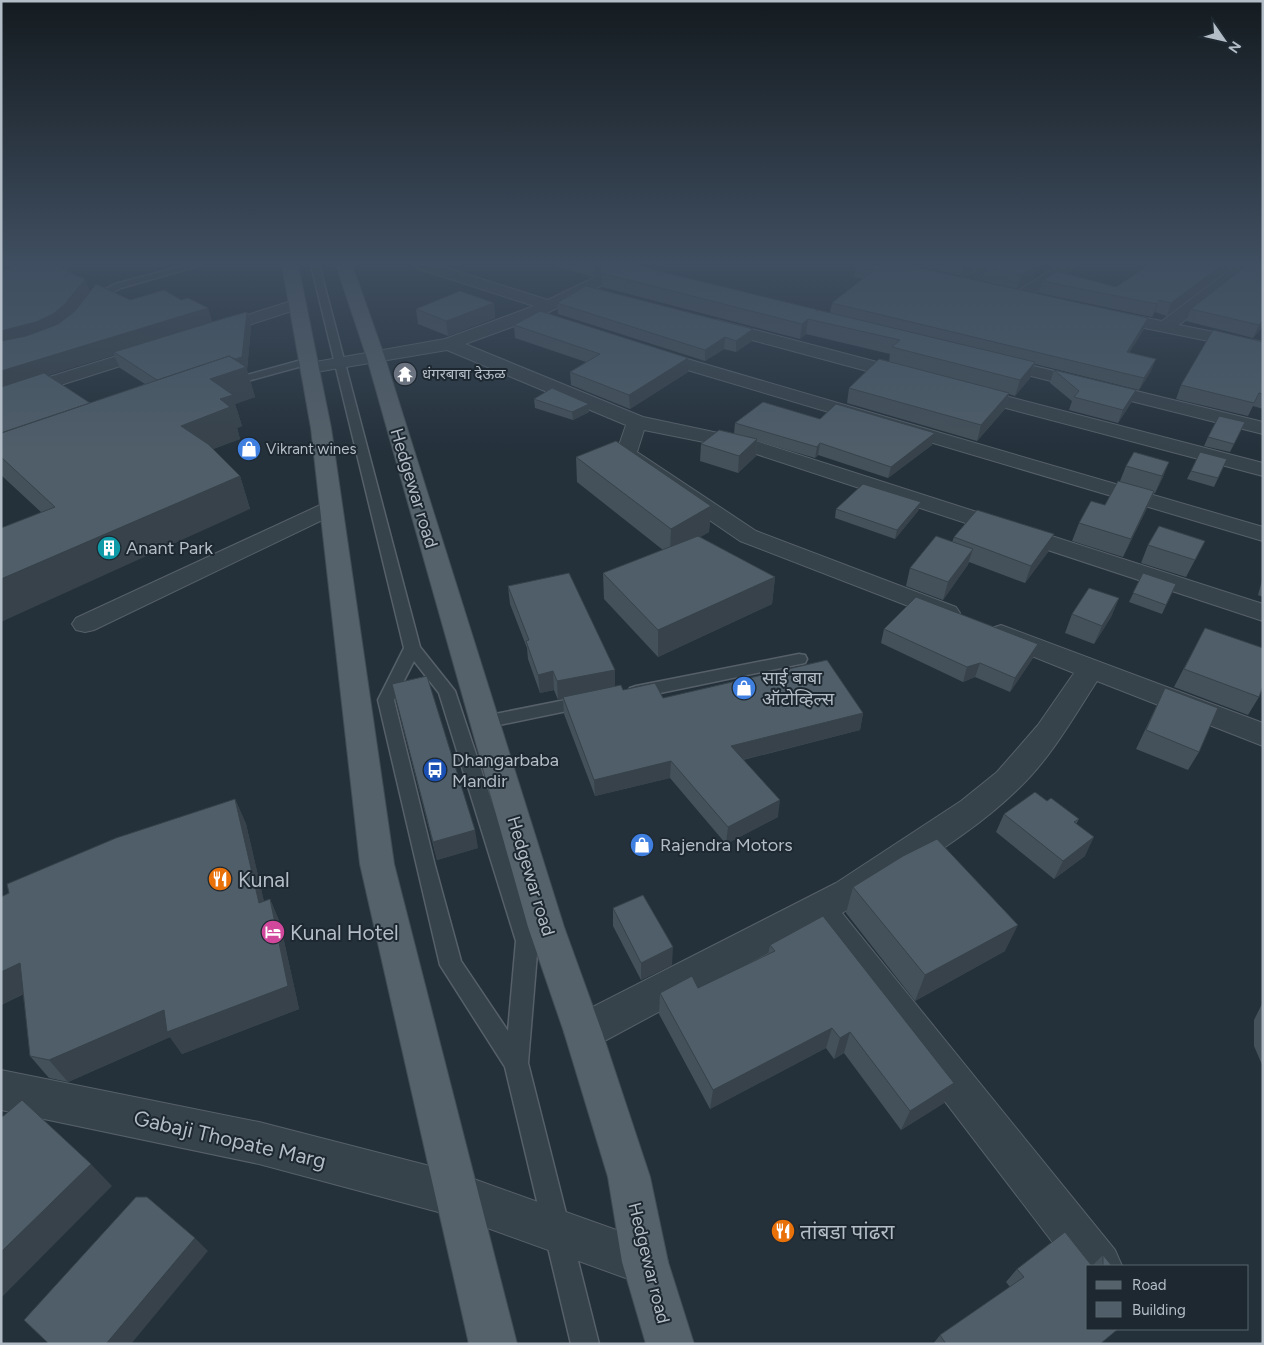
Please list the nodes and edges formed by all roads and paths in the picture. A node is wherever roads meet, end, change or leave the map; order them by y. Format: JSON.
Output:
{"nodes":[{"id":1,"x":225,"y":328,"type":"edge"},
{"id":2,"x":303,"y":328,"type":"edge"},
{"id":3,"x":332,"y":328,"type":"edge"},
{"id":4,"x":366,"y":328,"type":"edge"},
{"id":5,"x":492,"y":328,"type":"edge"},
{"id":6,"x":727,"y":328,"type":"edge"},
{"id":7,"x":1164,"y":328,"type":"edge"},
{"id":8,"x":196,"y":337,"type":"edge"},
{"id":9,"x":449,"y":344,"type":"junction"},
{"id":10,"x":168,"y":345,"type":"edge"},
{"id":11,"x":632,"y":347,"type":"edge"},
{"id":12,"x":1263,"y":348,"type":"edge"},
{"id":13,"x":376,"y":358,"type":"junction"},
{"id":14,"x":981,"y":358,"type":"edge"},
{"id":15,"x":341,"y":363,"type":"junction"},
{"id":16,"x":310,"y":365,"type":"junction"},
{"id":17,"x":928,"y":381,"type":"edge"},
{"id":18,"x":219,"y":387,"type":"edge"},
{"id":19,"x":956,"y":389,"type":"edge"},
{"id":20,"x":1,"y":398,"type":"edge"},
{"id":21,"x":637,"y":422,"type":"junction"},
{"id":22,"x":1263,"y":428,"type":"edge"},
{"id":23,"x":1263,"y":470,"type":"edge"},
{"id":24,"x":330,"y":507,"type":"junction"},
{"id":25,"x":1263,"y":534,"type":"edge"},
{"id":26,"x":1263,"y":613,"type":"edge"},
{"id":27,"x":86,"y":624,"type":"dead end"},
{"id":28,"x":412,"y":648,"type":"junction"},
{"id":29,"x":799,"y":659,"type":"dead end"},
{"id":30,"x":1091,"y":669,"type":"junction"},
{"id":31,"x":618,"y":696,"type":"edge"},
{"id":32,"x":599,"y":700,"type":"edge"},
{"id":33,"x":485,"y":722,"type":"junction"},
{"id":34,"x":1263,"y":735,"type":"edge"},
{"id":35,"x":818,"y":909,"type":"junction"},
{"id":36,"x":583,"y":1032,"type":"junction"},
{"id":37,"x":516,"y":1063,"type":"junction"},
{"id":38,"x":1,"y":1090,"type":"edge"},
{"id":39,"x":456,"y":1195,"type":"junction"},
{"id":40,"x":557,"y":1230,"type":"junction"},
{"id":41,"x":646,"y":1262,"type":"junction"},
{"id":42,"x":1098,"y":1265,"type":"edge"},
{"id":43,"x":493,"y":1344,"type":"edge"},
{"id":44,"x":585,"y":1344,"type":"edge"},
{"id":45,"x":670,"y":1344,"type":"edge"}],
"edges":[{"from":1,"to":8,"type":"street"},
{"from":2,"to":16,"type":"main road"},
{"from":3,"to":15,"type":"lane"},
{"from":4,"to":13,"type":"main road","name":"Hedgewar road"},
{"from":5,"to":9,"type":"street"},
{"from":6,"to":17,"type":"street"},
{"from":7,"to":12,"type":"street"},
{"from":9,"to":13,"type":"street"},
{"from":9,"to":21,"type":"street"},
{"from":10,"to":20,"type":"street"},
{"from":11,"to":25,"type":"street"},
{"from":13,"to":15,"type":"street"},
{"from":13,"to":33,"type":"main road","name":"Hedgewar road"},
{"from":14,"to":22,"type":"street"},
{"from":15,"to":16,"type":"street"},
{"from":15,"to":28,"type":"lane"},
{"from":16,"to":18,"type":"lane"},
{"from":16,"to":24,"type":"main road"},
{"from":19,"to":23,"type":"street"},
{"from":21,"to":26,"type":"street"},
{"from":21,"to":30,"type":"street"},
{"from":24,"to":27,"type":"street"},
{"from":24,"to":39,"type":"main road"},
{"from":28,"to":37,"type":"lane"},
{"from":28,"to":37,"type":"lane"},
{"from":29,"to":31,"type":"lane"},
{"from":30,"to":34,"type":"street"},
{"from":30,"to":35,"type":"street"},
{"from":32,"to":33,"type":"lane"},
{"from":33,"to":36,"type":"main road","name":"Hedgewar road"},
{"from":35,"to":36,"type":"street"},
{"from":35,"to":42,"type":"street"},
{"from":36,"to":41,"type":"main road","name":"Hedgewar road"},
{"from":37,"to":40,"type":"lane"},
{"from":38,"to":39,"type":"street","name":"Gabaji Thopate Marg"},
{"from":39,"to":40,"type":"street","name":"Gabaji Thopate Marg"},
{"from":39,"to":43,"type":"main road"},
{"from":40,"to":41,"type":"street","name":"Gabaji Thopate Marg"},
{"from":40,"to":44,"type":"lane"},
{"from":41,"to":45,"type":"main road","name":"Hedgewar road"}]}
